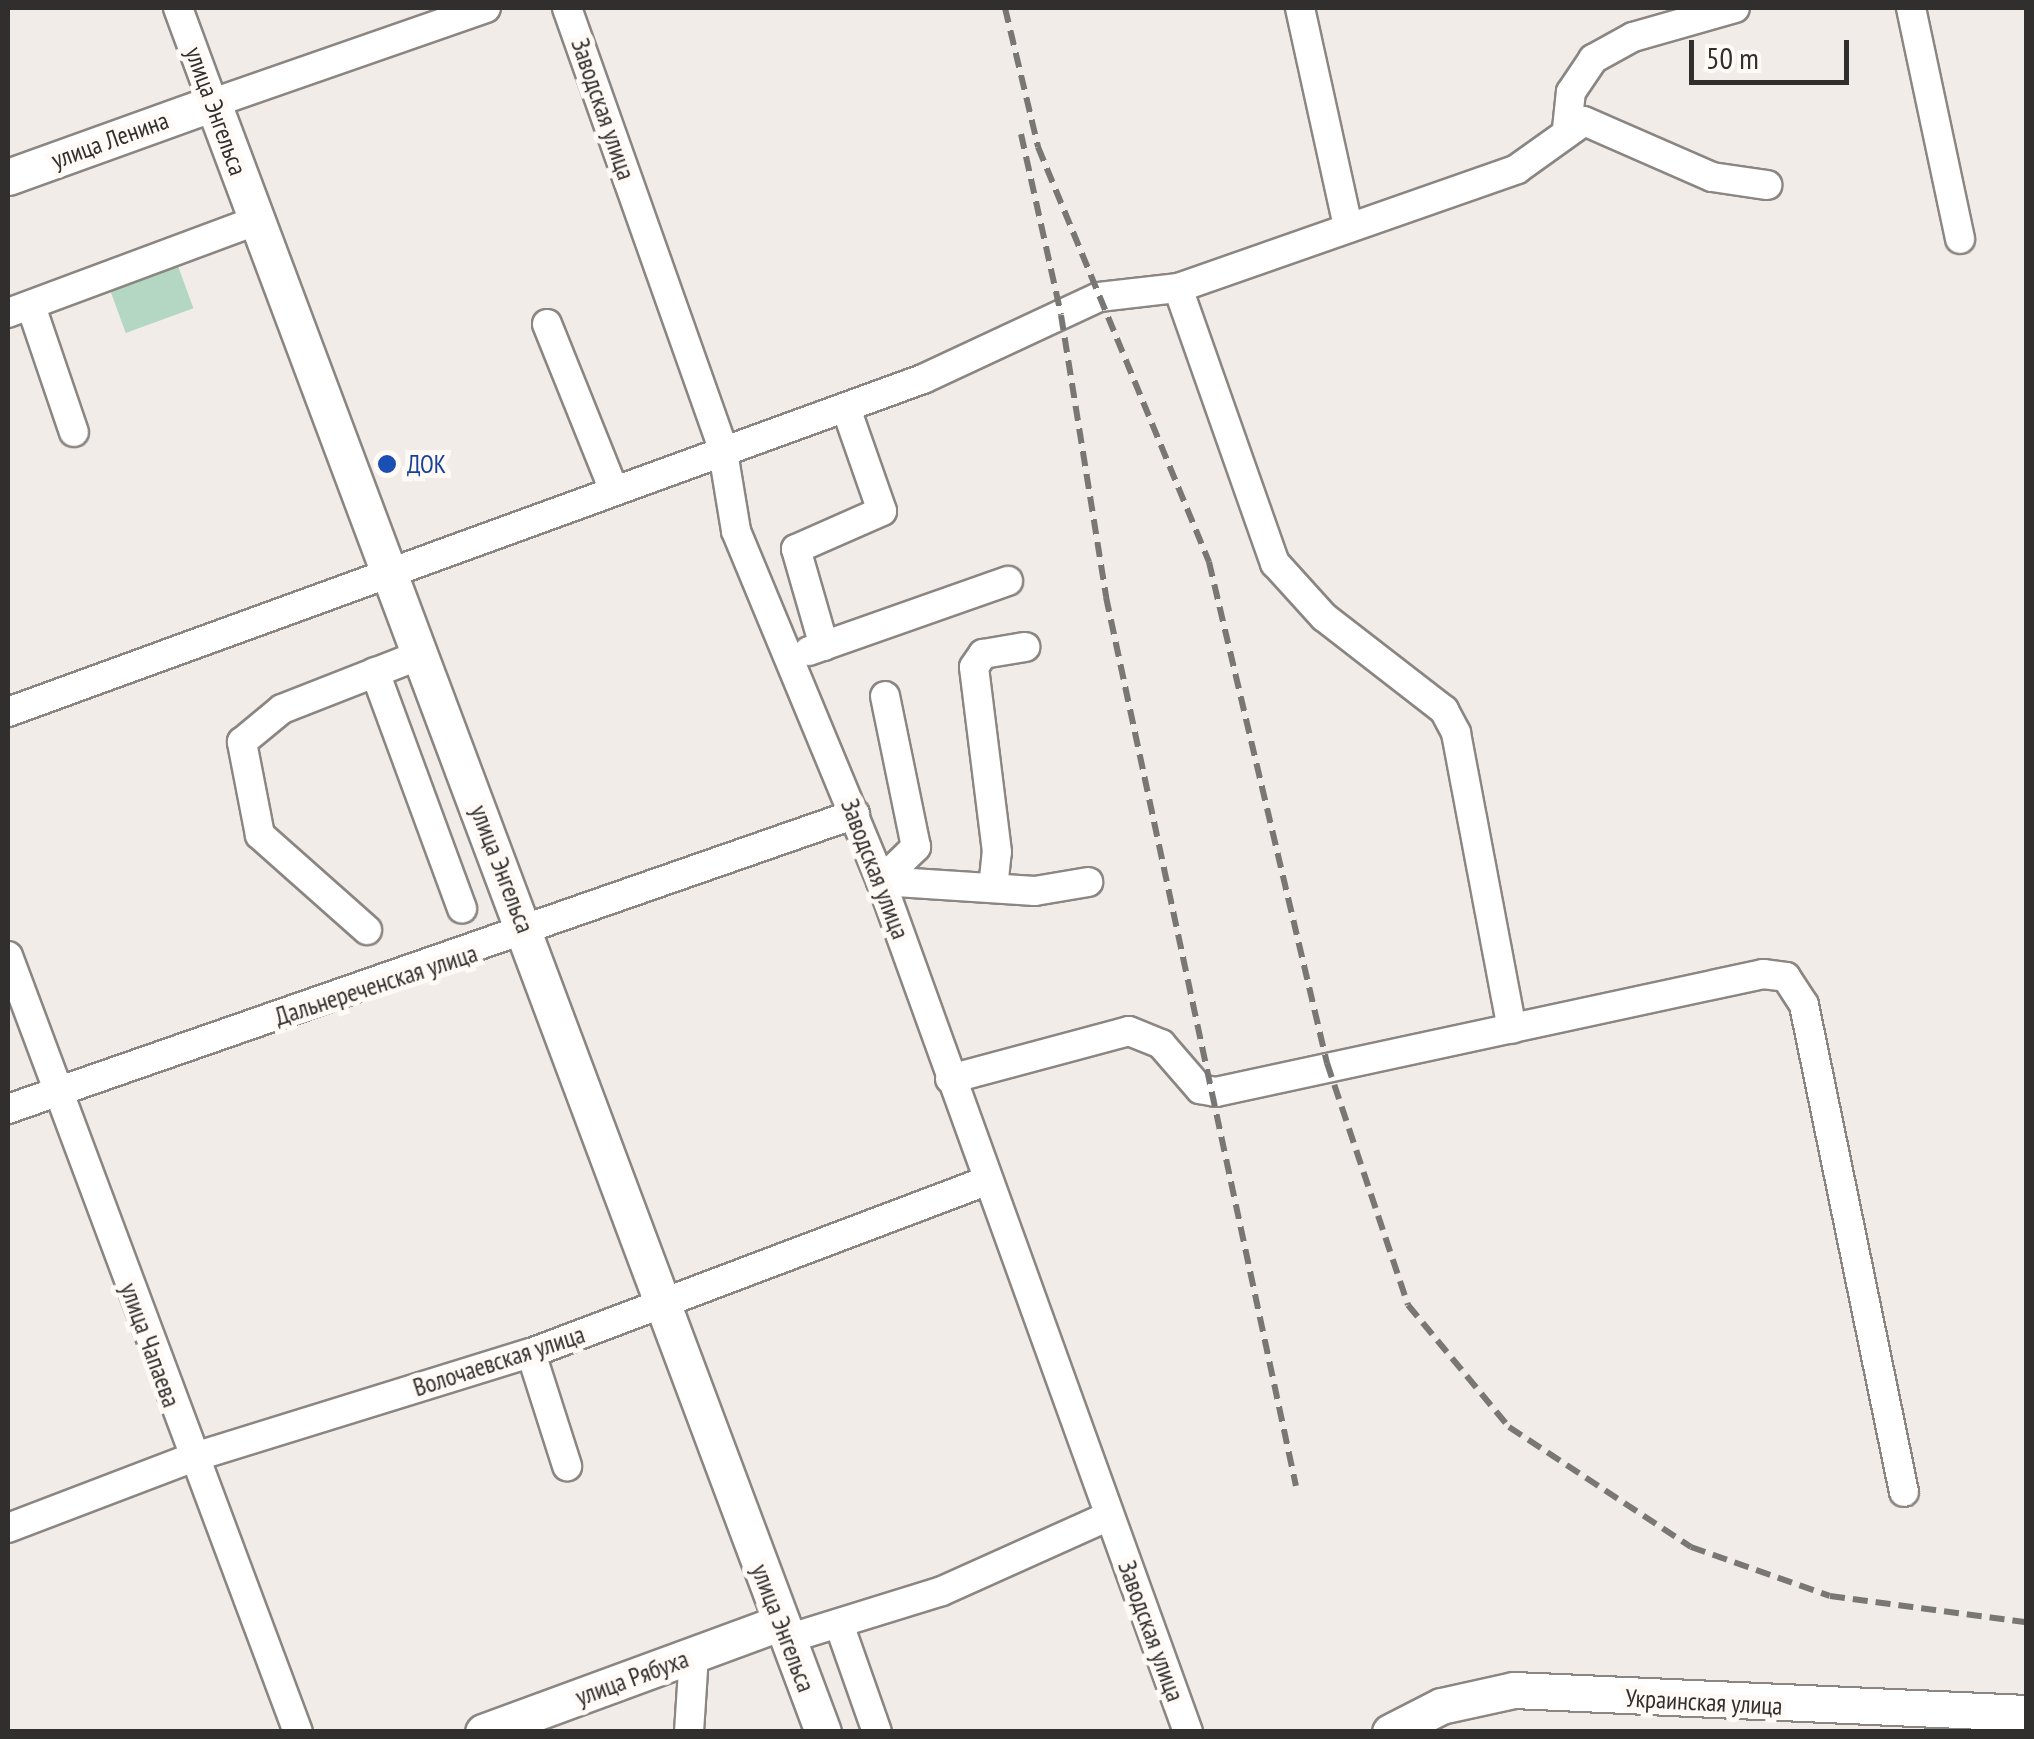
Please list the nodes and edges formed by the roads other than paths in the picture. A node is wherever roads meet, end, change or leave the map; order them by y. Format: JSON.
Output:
{"nodes":[{"id":1,"x":178,"y":8,"type":"edge"},
{"id":2,"x":486,"y":8,"type":"edge"},
{"id":3,"x":567,"y":8,"type":"edge"},
{"id":4,"x":1300,"y":8,"type":"edge"},
{"id":5,"x":1736,"y":8,"type":"edge"},
{"id":6,"x":1911,"y":8,"type":"edge"},
{"id":7,"x":428,"y":16,"type":"edge"},
{"id":8,"x":213,"y":103,"type":"junction"},
{"id":9,"x":1567,"y":129,"type":"junction"},
{"id":10,"x":8,"y":178,"type":"edge"},
{"id":11,"x":1766,"y":185,"type":"dead end"},
{"id":12,"x":256,"y":221,"type":"junction"},
{"id":13,"x":1348,"y":227,"type":"junction"},
{"id":14,"x":1960,"y":239,"type":"dead end"},
{"id":15,"x":1178,"y":288,"type":"junction"},
{"id":16,"x":19,"y":309,"type":"edge"},
{"id":17,"x":547,"y":324,"type":"dead end"},
{"id":18,"x":846,"y":408,"type":"junction"},
{"id":19,"x":74,"y":432,"type":"dead end"},
{"id":20,"x":722,"y":446,"type":"junction"},
{"id":21,"x":612,"y":486,"type":"junction"},
{"id":22,"x":388,"y":568,"type":"junction"},
{"id":23,"x":1008,"y":581,"type":"dead end"},
{"id":24,"x":824,"y":646,"type":"junction"},
{"id":25,"x":1025,"y":647,"type":"dead end"},
{"id":26,"x":420,"y":654,"type":"junction"},
{"id":27,"x":789,"y":658,"type":"junction"},
{"id":28,"x":375,"y":672,"type":"junction"},
{"id":29,"x":886,"y":696,"type":"dead end"},
{"id":30,"x":8,"y":712,"type":"edge"},
{"id":31,"x":855,"y":814,"type":"junction"},
{"id":32,"x":881,"y":881,"type":"junction"},
{"id":33,"x":1088,"y":882,"type":"dead end"},
{"id":34,"x":992,"y":888,"type":"junction"},
{"id":35,"x":462,"y":908,"type":"dead end"},
{"id":36,"x":367,"y":930,"type":"dead end"},
{"id":37,"x":527,"y":934,"type":"junction"},
{"id":38,"x":8,"y":956,"type":"edge"},
{"id":39,"x":1512,"y":1029,"type":"junction"},
{"id":40,"x":950,"y":1079,"type":"junction"},
{"id":41,"x":56,"y":1091,"type":"junction"},
{"id":42,"x":8,"y":1109,"type":"edge"},
{"id":43,"x":986,"y":1180,"type":"junction"},
{"id":44,"x":662,"y":1304,"type":"junction"},
{"id":45,"x":531,"y":1353,"type":"junction"},
{"id":46,"x":191,"y":1458,"type":"junction"},
{"id":47,"x":567,"y":1466,"type":"dead end"},
{"id":48,"x":1904,"y":1492,"type":"dead end"},
{"id":49,"x":1109,"y":1516,"type":"junction"},
{"id":50,"x":8,"y":1528,"type":"edge"},
{"id":51,"x":839,"y":1624,"type":"junction"},
{"id":52,"x":784,"y":1631,"type":"junction"},
{"id":53,"x":694,"y":1656,"type":"junction"},
{"id":54,"x":2026,"y":1713,"type":"edge"},
{"id":55,"x":1994,"y":1722,"type":"edge"},
{"id":56,"x":298,"y":1732,"type":"edge"},
{"id":57,"x":484,"y":1732,"type":"edge"},
{"id":58,"x":689,"y":1732,"type":"edge"},
{"id":59,"x":823,"y":1732,"type":"edge"},
{"id":60,"x":878,"y":1732,"type":"edge"},
{"id":61,"x":1188,"y":1732,"type":"edge"},
{"id":62,"x":1390,"y":1732,"type":"edge"}],
"edges":[{"from":1,"to":8,"type":"street","name":"улица Энгельса"},
{"from":2,"to":7,"type":"street"},
{"from":3,"to":20,"type":"street","name":"Заводская улица"},
{"from":4,"to":13,"type":"street"},
{"from":5,"to":9,"type":"street"},
{"from":6,"to":14,"type":"street"},
{"from":7,"to":8,"type":"street"},
{"from":8,"to":10,"type":"main road","name":"улица Ленина"},
{"from":8,"to":12,"type":"main road","name":"улица Энгельса"},
{"from":9,"to":11,"type":"street"},
{"from":9,"to":13,"type":"street"},
{"from":12,"to":16,"type":"street"},
{"from":12,"to":22,"type":"main road","name":"улица Энгельса"},
{"from":13,"to":15,"type":"street"},
{"from":15,"to":18,"type":"street"},
{"from":15,"to":39,"type":"street"},
{"from":16,"to":19,"type":"street"},
{"from":17,"to":21,"type":"street"},
{"from":18,"to":20,"type":"street"},
{"from":18,"to":24,"type":"street"},
{"from":20,"to":21,"type":"street"},
{"from":20,"to":27,"type":"street","name":"Заводская улица"},
{"from":21,"to":22,"type":"street"},
{"from":22,"to":26,"type":"main road","name":"улица Энгельса"},
{"from":22,"to":30,"type":"street"},
{"from":23,"to":24,"type":"street"},
{"from":24,"to":27,"type":"street"},
{"from":25,"to":34,"type":"street"},
{"from":26,"to":28,"type":"street"},
{"from":26,"to":37,"type":"main road","name":"улица Энгельса"},
{"from":27,"to":31,"type":"street","name":"Заводская улица"},
{"from":28,"to":35,"type":"street"},
{"from":28,"to":36,"type":"street"},
{"from":29,"to":32,"type":"street"},
{"from":31,"to":32,"type":"street","name":"Заводская улица"},
{"from":31,"to":37,"type":"street","name":"Дальнереченская улица"},
{"from":32,"to":34,"type":"street"},
{"from":32,"to":40,"type":"street","name":"Заводская улица"},
{"from":33,"to":34,"type":"street"},
{"from":37,"to":41,"type":"street","name":"Дальнереченская улица"},
{"from":37,"to":44,"type":"main road","name":"улица Энгельса"},
{"from":38,"to":41,"type":"street","name":"улица Чапаева"},
{"from":39,"to":40,"type":"street"},
{"from":39,"to":48,"type":"street"},
{"from":40,"to":43,"type":"street","name":"Заводская улица"},
{"from":41,"to":42,"type":"street","name":"Дальнереченская улица"},
{"from":41,"to":46,"type":"street","name":"улица Чапаева"},
{"from":43,"to":44,"type":"street","name":"Волочаевская улица"},
{"from":43,"to":49,"type":"street","name":"Заводская улица"},
{"from":44,"to":45,"type":"street","name":"Волочаевская улица"},
{"from":44,"to":52,"type":"main road","name":"улица Энгельса"},
{"from":45,"to":46,"type":"street","name":"Волочаевская улица"},
{"from":45,"to":47,"type":"street"},
{"from":46,"to":50,"type":"street","name":"Волочаевская улица"},
{"from":46,"to":56,"type":"street","name":"улица Чапаева"},
{"from":49,"to":51,"type":"street"},
{"from":49,"to":61,"type":"street","name":"Заводская улица"},
{"from":51,"to":52,"type":"street"},
{"from":51,"to":60,"type":"street"},
{"from":52,"to":53,"type":"main road","name":"улица Рябуха"},
{"from":52,"to":59,"type":"main road","name":"улица Энгельса"},
{"from":53,"to":57,"type":"main road","name":"улица Рябуха"},
{"from":53,"to":58,"type":"street"},
{"from":54,"to":55,"type":"main road","name":"Украинская улица"},
{"from":55,"to":62,"type":"main road","name":"Украинская улица"}]}
